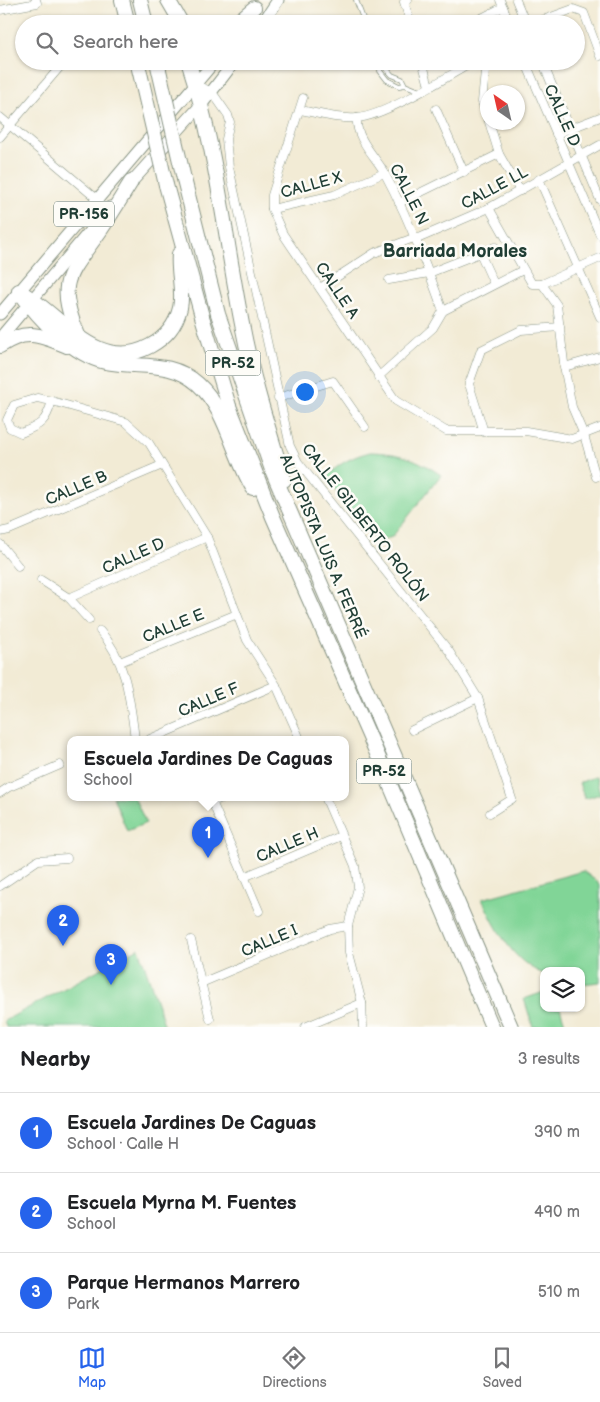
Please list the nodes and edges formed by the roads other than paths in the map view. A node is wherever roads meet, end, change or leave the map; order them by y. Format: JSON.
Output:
{"nodes":[{"id":1,"x":36,"y":0,"type":"edge"},
{"id":2,"x":122,"y":0,"type":"edge"},
{"id":3,"x":140,"y":0,"type":"edge"},
{"id":4,"x":168,"y":0,"type":"edge"},
{"id":5,"x":278,"y":0,"type":"edge"},
{"id":6,"x":356,"y":0,"type":"edge"},
{"id":7,"x":408,"y":0,"type":"edge"},
{"id":8,"x":516,"y":0,"type":"edge"},
{"id":9,"x":256,"y":4,"type":"edge"},
{"id":10,"x":502,"y":4,"type":"edge"},
{"id":11,"x":0,"y":10,"type":"edge"},
{"id":12,"x":126,"y":15,"type":"edge"},
{"id":13,"x":144,"y":15,"type":"edge"},
{"id":14,"x":173,"y":15,"type":"edge"},
{"id":15,"x":177,"y":15,"type":"edge"},
{"id":16,"x":244,"y":15,"type":"edge"},
{"id":17,"x":248,"y":15,"type":"edge"},
{"id":18,"x":268,"y":15,"type":"edge"},
{"id":19,"x":362,"y":15,"type":"edge"},
{"id":20,"x":408,"y":15,"type":"edge"},
{"id":21,"x":484,"y":15,"type":"edge"},
{"id":22,"x":522,"y":15,"type":"edge"},
{"id":23,"x":557,"y":15,"type":"edge"},
{"id":24,"x":585,"y":15,"type":"edge"},
{"id":25,"x":585,"y":16,"type":"edge"},
{"id":26,"x":600,"y":56,"type":"edge"},
{"id":27,"x":57,"y":70,"type":"edge"},
{"id":28,"x":140,"y":70,"type":"edge"},
{"id":29,"x":158,"y":70,"type":"edge"},
{"id":30,"x":191,"y":70,"type":"edge"},
{"id":31,"x":208,"y":70,"type":"edge"},
{"id":32,"x":228,"y":70,"type":"edge"},
{"id":33,"x":380,"y":70,"type":"edge"},
{"id":34,"x":388,"y":70,"type":"edge"},
{"id":35,"x":425,"y":70,"type":"edge"},
{"id":36,"x":458,"y":70,"type":"edge"},
{"id":37,"x":484,"y":70,"type":"edge"},
{"id":38,"x":529,"y":70,"type":"edge"},
{"id":39,"x":546,"y":70,"type":"edge"},
{"id":40,"x":406,"y":84,"type":"junction"},
{"id":41,"x":196,"y":85,"type":"junction"},
{"id":42,"x":484,"y":85,"type":"edge"},
{"id":43,"x":429,"y":86,"type":"junction"},
{"id":44,"x":420,"y":91,"type":"junction"},
{"id":45,"x":212,"y":92,"type":"junction"},
{"id":46,"x":303,"y":98,"type":"dead end"},
{"id":47,"x":202,"y":104,"type":"junction"},
{"id":48,"x":436,"y":109,"type":"dead end"},
{"id":49,"x":300,"y":110,"type":"junction"},
{"id":50,"x":600,"y":117,"type":"edge"},
{"id":51,"x":0,"y":118,"type":"edge"},
{"id":52,"x":357,"y":118,"type":"junction"},
{"id":53,"x":10,"y":126,"type":"junction"},
{"id":54,"x":570,"y":129,"type":"junction"},
{"id":55,"x":491,"y":130,"type":"edge"},
{"id":56,"x":556,"y":134,"type":"junction"},
{"id":57,"x":0,"y":137,"type":"edge"},
{"id":58,"x":600,"y":145,"type":"edge"},
{"id":59,"x":499,"y":154,"type":"junction"},
{"id":60,"x":581,"y":155,"type":"junction"},
{"id":61,"x":569,"y":163,"type":"junction"},
{"id":62,"x":464,"y":172,"type":"junction"},
{"id":63,"x":384,"y":173,"type":"junction"},
{"id":64,"x":539,"y":179,"type":"junction"},
{"id":65,"x":131,"y":182,"type":"junction"},
{"id":66,"x":520,"y":191,"type":"junction"},
{"id":67,"x":96,"y":199,"type":"junction"},
{"id":68,"x":600,"y":200,"type":"edge"},
{"id":69,"x":399,"y":203,"type":"junction"},
{"id":70,"x":489,"y":208,"type":"junction"},
{"id":71,"x":272,"y":209,"type":"junction"},
{"id":72,"x":600,"y":235,"type":"edge"},
{"id":73,"x":180,"y":238,"type":"junction"},
{"id":74,"x":417,"y":238,"type":"junction"},
{"id":75,"x":495,"y":247,"type":"dead end"},
{"id":76,"x":480,"y":253,"type":"junction"},
{"id":77,"x":600,"y":258,"type":"edge"},
{"id":78,"x":579,"y":269,"type":"junction"},
{"id":79,"x":522,"y":270,"type":"junction"},
{"id":80,"x":429,"y":273,"type":"junction"},
{"id":81,"x":389,"y":280,"type":"dead end"},
{"id":82,"x":494,"y":284,"type":"junction"},
{"id":83,"x":542,"y":284,"type":"junction"},
{"id":84,"x":320,"y":288,"type":"junction"},
{"id":85,"x":19,"y":291,"type":"junction"},
{"id":86,"x":30,"y":301,"type":"junction"},
{"id":87,"x":443,"y":311,"type":"junction"},
{"id":88,"x":0,"y":314,"type":"edge"},
{"id":89,"x":600,"y":317,"type":"edge"},
{"id":90,"x":560,"y":327,"type":"junction"},
{"id":91,"x":0,"y":338,"type":"edge"},
{"id":92,"x":78,"y":344,"type":"junction"},
{"id":93,"x":0,"y":346,"type":"edge"},
{"id":94,"x":600,"y":357,"type":"edge"},
{"id":95,"x":564,"y":367,"type":"junction"},
{"id":96,"x":378,"y":377,"type":"junction"},
{"id":97,"x":278,"y":398,"type":"junction"},
{"id":98,"x":52,"y":401,"type":"junction"},
{"id":99,"x":365,"y":427,"type":"dead end"},
{"id":100,"x":600,"y":428,"type":"edge"},
{"id":101,"x":484,"y":432,"type":"junction"},
{"id":102,"x":584,"y":435,"type":"junction"},
{"id":103,"x":162,"y":464,"type":"junction"},
{"id":104,"x":596,"y":477,"type":"dead end"},
{"id":105,"x":273,"y":517,"type":"junction"},
{"id":106,"x":0,"y":532,"type":"edge"},
{"id":107,"x":207,"y":537,"type":"junction"},
{"id":108,"x":303,"y":540,"type":"junction"},
{"id":109,"x":0,"y":544,"type":"edge"},
{"id":110,"x":18,"y":566,"type":"dead end"},
{"id":111,"x":41,"y":580,"type":"dead end"},
{"id":112,"x":69,"y":598,"type":"junction"},
{"id":113,"x":237,"y":614,"type":"junction"},
{"id":114,"x":89,"y":620,"type":"dead end"},
{"id":115,"x":100,"y":631,"type":"dead end"},
{"id":116,"x":120,"y":662,"type":"junction"},
{"id":117,"x":276,"y":685,"type":"junction"},
{"id":118,"x":478,"y":698,"type":"junction"},
{"id":119,"x":412,"y":730,"type":"dead end"},
{"id":120,"x":135,"y":736,"type":"edge"},
{"id":121,"x":157,"y":736,"type":"edge"},
{"id":122,"x":299,"y":736,"type":"edge"},
{"id":123,"x":60,"y":765,"type":"dead end"},
{"id":124,"x":0,"y":793,"type":"edge"},
{"id":125,"x":212,"y":801,"type":"edge"},
{"id":126,"x":327,"y":801,"type":"edge"},
{"id":127,"x":490,"y":813,"type":"dead end"},
{"id":128,"x":341,"y":836,"type":"junction"},
{"id":129,"x":67,"y":858,"type":"dead end"},
{"id":130,"x":244,"y":877,"type":"junction"},
{"id":131,"x":0,"y":886,"type":"edge"},
{"id":132,"x":259,"y":911,"type":"dead end"},
{"id":133,"x":348,"y":926,"type":"junction"},
{"id":134,"x":191,"y":940,"type":"dead end"},
{"id":135,"x":201,"y":983,"type":"junction"},
{"id":136,"x":362,"y":1003,"type":"junction"},
{"id":137,"x":212,"y":1024,"type":"edge"},
{"id":138,"x":305,"y":1027,"type":"edge"},
{"id":139,"x":363,"y":1027,"type":"edge"},
{"id":140,"x":492,"y":1027,"type":"edge"},
{"id":141,"x":511,"y":1027,"type":"edge"}],
"edges":[{"from":1,"to":11,"type":"street"},
{"from":2,"to":12,"type":"highway"},
{"from":3,"to":13,"type":"highway"},
{"from":4,"to":14,"type":"highway"},
{"from":4,"to":15,"type":"highway"},
{"from":5,"to":18,"type":"main road"},
{"from":6,"to":19,"type":"lane"},
{"from":7,"to":20,"type":"street"},
{"from":8,"to":22,"type":"street"},
{"from":9,"to":16,"type":"highway"},
{"from":9,"to":17,"type":"main road"},
{"from":10,"to":21,"type":"street"},
{"from":23,"to":24,"type":"street"},
{"from":25,"to":26,"type":"street"},
{"from":27,"to":53,"type":"street"},
{"from":28,"to":73,"type":"highway","name":"AUTOPISTA LUIS A. FERRÉ","number":"PR-52","bridge":true},
{"from":29,"to":108,"type":"highway","name":"AUTOPISTA LUIS A. FERRÉ","number":"PR-52","bridge":true},
{"from":30,"to":41,"type":"highway"},
{"from":31,"to":41,"type":"main road","number":"PR-156"},
{"from":32,"to":45,"type":"main road","number":"PR-156"},
{"from":33,"to":40,"type":"lane"},
{"from":34,"to":40,"type":"lane"},
{"from":35,"to":43,"type":"street"},
{"from":36,"to":43,"type":"street"},
{"from":37,"to":42,"type":"street"},
{"from":38,"to":56,"type":"street","name":"CALLE D"},
{"from":39,"to":54,"type":"street","name":"CALLE D"},
{"from":40,"to":44,"type":"lane"},
{"from":41,"to":45,"type":"street"},
{"from":41,"to":47,"type":"highway"},
{"from":41,"to":67,"type":"main road","number":"PR-156"},
{"from":43,"to":44,"type":"street"},
{"from":44,"to":52,"type":"street"},
{"from":45,"to":47,"type":"main road","number":"PR-156"},
{"from":45,"to":97,"type":"street","name":"CALLE GILBERTO ROLÓN"},
{"from":46,"to":49,"type":"street"},
{"from":47,"to":65,"type":"main road","number":"PR-156"},
{"from":47,"to":108,"type":"highway"},
{"from":48,"to":62,"type":"street"},
{"from":49,"to":52,"type":"street"},
{"from":49,"to":71,"type":"street"},
{"from":50,"to":54,"type":"street"},
{"from":51,"to":53,"type":"street"},
{"from":52,"to":63,"type":"street","name":"CALLE N"},
{"from":53,"to":57,"type":"street"},
{"from":53,"to":67,"type":"street"},
{"from":54,"to":56,"type":"street"},
{"from":54,"to":60,"type":"street","name":"CALLE D"},
{"from":55,"to":59,"type":"street"},
{"from":56,"to":61,"type":"street","name":"CALLE D"},
{"from":58,"to":60,"type":"street","name":"CALLE LL"},
{"from":59,"to":62,"type":"street"},
{"from":59,"to":66,"type":"street"},
{"from":60,"to":61,"type":"street","name":"CALLE LL"},
{"from":60,"to":68,"type":"street","name":"CALLE D"},
{"from":61,"to":64,"type":"street","name":"CALLE LL"},
{"from":61,"to":72,"type":"street","name":"CALLE D"},
{"from":62,"to":69,"type":"street"},
{"from":63,"to":69,"type":"street","name":"CALLE N"},
{"from":63,"to":71,"type":"street","name":"CALLE X"},
{"from":64,"to":66,"type":"street","name":"CALLE LL"},
{"from":64,"to":78,"type":"street"},
{"from":65,"to":86,"type":"main road","number":"PR-156"},
{"from":65,"to":92,"type":"highway"},
{"from":66,"to":70,"type":"street","name":"CALLE LL"},
{"from":67,"to":85,"type":"main road","number":"PR-156"},
{"from":69,"to":74,"type":"street","name":"CALLE N"},
{"from":70,"to":74,"type":"street","name":"CALLE LL"},
{"from":70,"to":79,"type":"street"},
{"from":71,"to":84,"type":"street","name":"CALLE A"},
{"from":73,"to":92,"type":"highway"},
{"from":73,"to":105,"type":"highway","name":"AUTOPISTA LUIS A. FERRÉ","number":"PR-52"},
{"from":74,"to":80,"type":"street","name":"CALLE N"},
{"from":74,"to":84,"type":"street","name":"CALLE LL"},
{"from":75,"to":76,"type":"street"},
{"from":76,"to":80,"type":"street"},
{"from":76,"to":82,"type":"street"},
{"from":77,"to":78,"type":"street"},
{"from":78,"to":83,"type":"street"},
{"from":78,"to":89,"type":"street"},
{"from":79,"to":82,"type":"street"},
{"from":79,"to":83,"type":"street"},
{"from":80,"to":81,"type":"street"},
{"from":80,"to":87,"type":"street","name":"CALLE N"},
{"from":82,"to":87,"type":"street"},
{"from":83,"to":90,"type":"street"},
{"from":84,"to":96,"type":"street","name":"CALLE A"},
{"from":85,"to":86,"type":"highway"},
{"from":85,"to":88,"type":"main road","number":"PR-156"},
{"from":86,"to":91,"type":"main road","number":"PR-156"},
{"from":86,"to":92,"type":"highway"},
{"from":87,"to":96,"type":"street"},
{"from":90,"to":95,"type":"street"},
{"from":90,"to":101,"type":"street"},
{"from":92,"to":93,"type":"highway"},
{"from":92,"to":105,"type":"highway"},
{"from":94,"to":95,"type":"street"},
{"from":95,"to":102,"type":"street"},
{"from":96,"to":101,"type":"street","name":"CALLE A"},
{"from":97,"to":99,"type":"street"},
{"from":97,"to":118,"type":"street","name":"CALLE GILBERTO ROLÓN"},
{"from":98,"to":98,"type":"street"},
{"from":98,"to":103,"type":"street"},
{"from":100,"to":102,"type":"street","name":"CALLE A"},
{"from":101,"to":102,"type":"street","name":"CALLE A"},
{"from":102,"to":104,"type":"street"},
{"from":103,"to":106,"type":"street","name":"CALLE B"},
{"from":103,"to":107,"type":"street"},
{"from":105,"to":140,"type":"highway","name":"AUTOPISTA LUIS A. FERRÉ","number":"PR-52"},
{"from":107,"to":112,"type":"street","name":"CALLE D"},
{"from":107,"to":113,"type":"street"},
{"from":108,"to":141,"type":"highway","name":"AUTOPISTA LUIS A. FERRÉ","number":"PR-52"},
{"from":109,"to":110,"type":"street"},
{"from":111,"to":112,"type":"street"},
{"from":112,"to":114,"type":"street"},
{"from":113,"to":116,"type":"street","name":"CALLE E"},
{"from":113,"to":117,"type":"street"},
{"from":115,"to":116,"type":"street"},
{"from":116,"to":120,"type":"street"},
{"from":117,"to":121,"type":"street","name":"CALLE F"},
{"from":117,"to":122,"type":"street"},
{"from":118,"to":119,"type":"street"},
{"from":118,"to":127,"type":"street","name":"CALLE GILBERTO ROLÓN"},
{"from":123,"to":124,"type":"street"},
{"from":125,"to":130,"type":"street"},
{"from":126,"to":128,"type":"street"},
{"from":128,"to":130,"type":"street","name":"CALLE H"},
{"from":128,"to":133,"type":"street"},
{"from":129,"to":131,"type":"street"},
{"from":130,"to":132,"type":"street"},
{"from":133,"to":135,"type":"street","name":"CALLE I"},
{"from":133,"to":136,"type":"street"},
{"from":134,"to":135,"type":"street"},
{"from":135,"to":137,"type":"street"},
{"from":136,"to":138,"type":"street"},
{"from":136,"to":139,"type":"street"}]}
